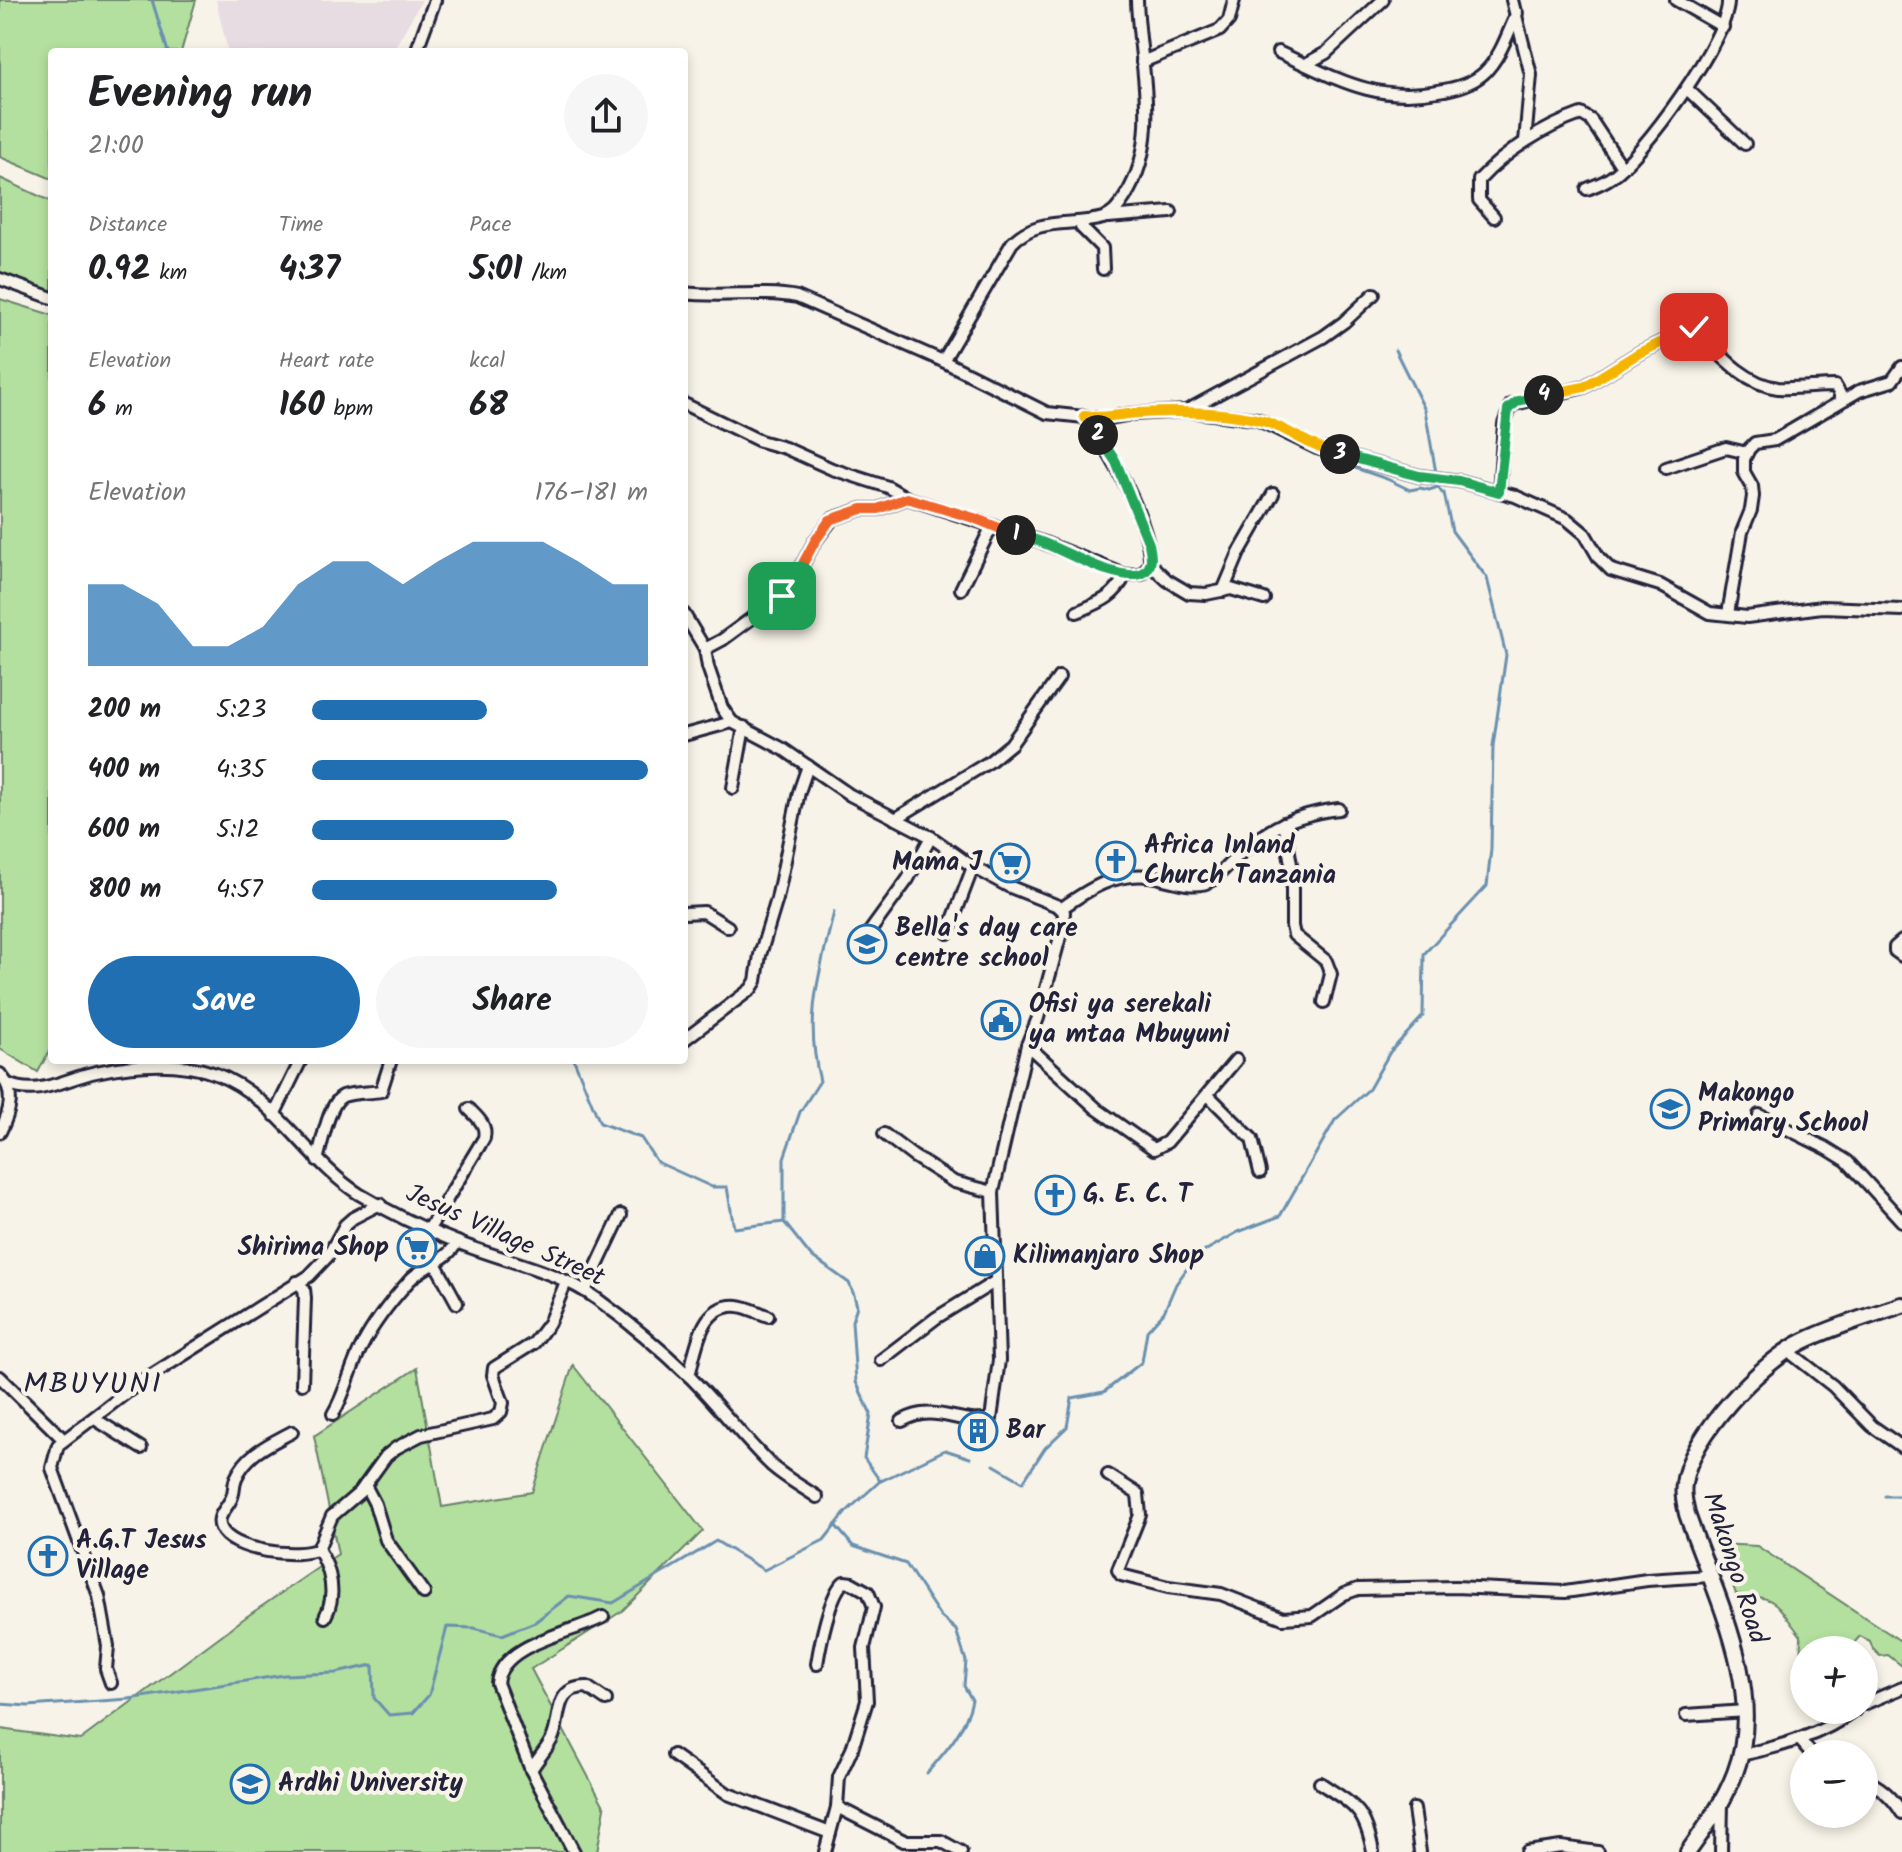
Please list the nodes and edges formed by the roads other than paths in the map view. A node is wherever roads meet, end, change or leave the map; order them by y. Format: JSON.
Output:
{"nodes":[{"id":1,"x":435,"y":0,"type":"edge"},
{"id":2,"x":1137,"y":0,"type":"edge"},
{"id":3,"x":1234,"y":0,"type":"edge"},
{"id":4,"x":1383,"y":0,"type":"edge"},
{"id":5,"x":1512,"y":0,"type":"edge"},
{"id":6,"x":1676,"y":0,"type":"edge"},
{"id":7,"x":1728,"y":0,"type":"edge"},
{"id":8,"x":1517,"y":13,"type":"junction"},
{"id":9,"x":1723,"y":27,"type":"junction"},
{"id":10,"x":417,"y":48,"type":"edge"},
{"id":11,"x":1278,"y":52,"type":"dead end"},
{"id":12,"x":1142,"y":62,"type":"junction"},
{"id":13,"x":1306,"y":64,"type":"junction"},
{"id":14,"x":1687,"y":89,"type":"junction"},
{"id":15,"x":1525,"y":142,"type":"junction"},
{"id":16,"x":1745,"y":144,"type":"dead end"},
{"id":17,"x":1622,"y":167,"type":"junction"},
{"id":18,"x":1587,"y":189,"type":"dead end"},
{"id":19,"x":1171,"y":212,"type":"dead end"},
{"id":20,"x":1106,"y":217,"type":"junction"},
{"id":21,"x":1494,"y":217,"type":"dead end"},
{"id":22,"x":1081,"y":222,"type":"junction"},
{"id":23,"x":1103,"y":269,"type":"dead end"},
{"id":24,"x":0,"y":279,"type":"edge"},
{"id":25,"x":688,"y":293,"type":"edge"},
{"id":26,"x":1374,"y":294,"type":"dead end"},
{"id":27,"x":48,"y":297,"type":"edge"},
{"id":28,"x":943,"y":361,"type":"junction"},
{"id":29,"x":1902,"y":367,"type":"edge"},
{"id":30,"x":1840,"y":401,"type":"junction"},
{"id":31,"x":688,"y":406,"type":"edge"},
{"id":32,"x":1187,"y":411,"type":"junction"},
{"id":33,"x":1084,"y":416,"type":"junction"},
{"id":34,"x":1747,"y":453,"type":"junction"},
{"id":35,"x":1666,"y":468,"type":"dead end"},
{"id":36,"x":1499,"y":492,"type":"junction"},
{"id":37,"x":1273,"y":494,"type":"dead end"},
{"id":38,"x":907,"y":498,"type":"junction"},
{"id":39,"x":992,"y":526,"type":"junction"},
{"id":40,"x":1150,"y":564,"type":"junction"},
{"id":41,"x":1125,"y":575,"type":"junction"},
{"id":42,"x":961,"y":589,"type":"dead end"},
{"id":43,"x":1223,"y":591,"type":"junction"},
{"id":44,"x":1264,"y":599,"type":"dead end"},
{"id":45,"x":1902,"y":610,"type":"edge"},
{"id":46,"x":1077,"y":612,"type":"dead end"},
{"id":47,"x":1728,"y":614,"type":"junction"},
{"id":48,"x":688,"y":621,"type":"edge"},
{"id":49,"x":705,"y":649,"type":"junction"},
{"id":50,"x":1059,"y":677,"type":"dead end"},
{"id":51,"x":738,"y":724,"type":"junction"},
{"id":52,"x":688,"y":734,"type":"edge"},
{"id":53,"x":808,"y":766,"type":"junction"},
{"id":54,"x":733,"y":788,"type":"dead end"},
{"id":55,"x":1339,"y":809,"type":"dead end"},
{"id":56,"x":895,"y":819,"type":"junction"},
{"id":57,"x":1284,"y":823,"type":"junction"},
{"id":58,"x":931,"y":837,"type":"junction"},
{"id":59,"x":973,"y":867,"type":"junction"},
{"id":60,"x":1062,"y":908,"type":"junction"},
{"id":61,"x":688,"y":913,"type":"edge"},
{"id":62,"x":728,"y":927,"type":"dead end"},
{"id":63,"x":948,"y":933,"type":"dead end"},
{"id":64,"x":868,"y":934,"type":"dead end"},
{"id":65,"x":1902,"y":941,"type":"edge"},
{"id":66,"x":1902,"y":956,"type":"edge"},
{"id":67,"x":1324,"y":1002,"type":"dead end"},
{"id":68,"x":688,"y":1037,"type":"edge"},
{"id":69,"x":1027,"y":1045,"type":"junction"},
{"id":70,"x":1236,"y":1060,"type":"dead end"},
{"id":71,"x":299,"y":1064,"type":"edge"},
{"id":72,"x":390,"y":1064,"type":"edge"},
{"id":73,"x":0,"y":1074,"type":"edge"},
{"id":74,"x":8,"y":1084,"type":"junction"},
{"id":75,"x":1208,"y":1095,"type":"junction"},
{"id":76,"x":469,"y":1109,"type":"dead end"},
{"id":77,"x":274,"y":1115,"type":"junction"},
{"id":78,"x":1759,"y":1115,"type":"dead end"},
{"id":79,"x":0,"y":1132,"type":"edge"},
{"id":80,"x":884,"y":1134,"type":"dead end"},
{"id":81,"x":317,"y":1160,"type":"junction"},
{"id":82,"x":1260,"y":1172,"type":"dead end"},
{"id":83,"x":993,"y":1192,"type":"junction"},
{"id":84,"x":380,"y":1204,"type":"junction"},
{"id":85,"x":621,"y":1215,"type":"dead end"},
{"id":86,"x":1902,"y":1221,"type":"edge"},
{"id":87,"x":429,"y":1229,"type":"junction"},
{"id":88,"x":457,"y":1242,"type":"junction"},
{"id":89,"x":435,"y":1263,"type":"junction"},
{"id":90,"x":996,"y":1281,"type":"junction"},
{"id":91,"x":297,"y":1282,"type":"junction"},
{"id":92,"x":566,"y":1282,"type":"junction"},
{"id":93,"x":585,"y":1291,"type":"junction"},
{"id":94,"x":457,"y":1303,"type":"dead end"},
{"id":95,"x":1902,"y":1305,"type":"edge"},
{"id":96,"x":768,"y":1316,"type":"dead end"},
{"id":97,"x":1787,"y":1350,"type":"junction"},
{"id":98,"x":881,"y":1360,"type":"dead end"},
{"id":99,"x":689,"y":1376,"type":"junction"},
{"id":100,"x":0,"y":1377,"type":"edge"},
{"id":101,"x":302,"y":1384,"type":"dead end"},
{"id":102,"x":333,"y":1414,"type":"dead end"},
{"id":103,"x":95,"y":1419,"type":"junction"},
{"id":104,"x":902,"y":1421,"type":"dead end"},
{"id":105,"x":292,"y":1432,"type":"dead end"},
{"id":106,"x":64,"y":1440,"type":"junction"},
{"id":107,"x":1902,"y":1447,"type":"edge"},
{"id":108,"x":141,"y":1448,"type":"dead end"},
{"id":109,"x":1108,"y":1475,"type":"dead end"},
{"id":110,"x":365,"y":1485,"type":"junction"},
{"id":111,"x":817,"y":1497,"type":"dead end"},
{"id":112,"x":318,"y":1549,"type":"junction"},
{"id":113,"x":1709,"y":1576,"type":"junction"},
{"id":114,"x":424,"y":1593,"type":"dead end"},
{"id":115,"x":325,"y":1617,"type":"dead end"},
{"id":116,"x":603,"y":1617,"type":"dead end"},
{"id":117,"x":817,"y":1664,"type":"dead end"},
{"id":118,"x":111,"y":1683,"type":"dead end"},
{"id":119,"x":1902,"y":1688,"type":"edge"},
{"id":120,"x":1878,"y":1698,"type":"edge"},
{"id":121,"x":606,"y":1700,"type":"dead end"},
{"id":122,"x":1746,"y":1711,"type":"junction"},
{"id":123,"x":1686,"y":1715,"type":"dead end"},
{"id":124,"x":1833,"y":1724,"type":"edge"},
{"id":125,"x":1799,"y":1739,"type":"joint"},
{"id":126,"x":673,"y":1755,"type":"dead end"},
{"id":127,"x":1740,"y":1755,"type":"junction"},
{"id":128,"x":531,"y":1770,"type":"junction"},
{"id":129,"x":1320,"y":1783,"type":"dead end"},
{"id":130,"x":1878,"y":1787,"type":"edge"},
{"id":131,"x":1722,"y":1801,"type":"junction"},
{"id":132,"x":837,"y":1807,"type":"junction"},
{"id":133,"x":1414,"y":1809,"type":"dead end"},
{"id":134,"x":1902,"y":1813,"type":"edge"},
{"id":135,"x":830,"y":1833,"type":"junction"},
{"id":136,"x":574,"y":1852,"type":"edge"},
{"id":137,"x":825,"y":1852,"type":"edge"},
{"id":138,"x":961,"y":1852,"type":"edge"},
{"id":139,"x":1373,"y":1852,"type":"edge"},
{"id":140,"x":1420,"y":1852,"type":"edge"},
{"id":141,"x":1527,"y":1852,"type":"edge"},
{"id":142,"x":1598,"y":1852,"type":"edge"},
{"id":143,"x":1688,"y":1852,"type":"edge"},
{"id":144,"x":1721,"y":1852,"type":"edge"}],
"edges":[{"from":1,"to":10,"type":"street"},
{"from":2,"to":12,"type":"street"},
{"from":3,"to":12,"type":"street"},
{"from":4,"to":13,"type":"street"},
{"from":5,"to":8,"type":"street"},
{"from":6,"to":9,"type":"street"},
{"from":7,"to":9,"type":"street"},
{"from":8,"to":13,"type":"street"},
{"from":8,"to":15,"type":"street"},
{"from":9,"to":14,"type":"street"},
{"from":11,"to":13,"type":"street"},
{"from":12,"to":20,"type":"street"},
{"from":14,"to":16,"type":"street"},
{"from":14,"to":17,"type":"street"},
{"from":15,"to":17,"type":"street"},
{"from":15,"to":21,"type":"street"},
{"from":17,"to":18,"type":"street"},
{"from":19,"to":20,"type":"street"},
{"from":20,"to":22,"type":"street"},
{"from":22,"to":23,"type":"street"},
{"from":22,"to":28,"type":"street"},
{"from":24,"to":27,"type":"street"},
{"from":25,"to":28,"type":"street"},
{"from":26,"to":32,"type":"street"},
{"from":28,"to":33,"type":"street"},
{"from":29,"to":30,"type":"street"},
{"from":30,"to":34,"type":"street"},
{"from":30,"to":36,"type":"street"},
{"from":31,"to":38,"type":"street"},
{"from":32,"to":33,"type":"street"},
{"from":32,"to":36,"type":"street"},
{"from":33,"to":40,"type":"street"},
{"from":34,"to":35,"type":"street"},
{"from":34,"to":47,"type":"street"},
{"from":36,"to":47,"type":"street"},
{"from":37,"to":43,"type":"street"},
{"from":38,"to":39,"type":"street"},
{"from":38,"to":49,"type":"street"},
{"from":39,"to":41,"type":"street"},
{"from":39,"to":42,"type":"street"},
{"from":40,"to":41,"type":"street"},
{"from":40,"to":43,"type":"street"},
{"from":41,"to":46,"type":"street"},
{"from":43,"to":44,"type":"street"},
{"from":45,"to":47,"type":"street"},
{"from":48,"to":49,"type":"street"},
{"from":49,"to":51,"type":"street"},
{"from":50,"to":56,"type":"street"},
{"from":51,"to":52,"type":"street"},
{"from":51,"to":53,"type":"street"},
{"from":51,"to":54,"type":"street"},
{"from":53,"to":56,"type":"street"},
{"from":53,"to":68,"type":"street"},
{"from":55,"to":57,"type":"street"},
{"from":56,"to":58,"type":"street"},
{"from":57,"to":60,"type":"street"},
{"from":57,"to":67,"type":"street"},
{"from":58,"to":59,"type":"street"},
{"from":58,"to":64,"type":"street"},
{"from":59,"to":60,"type":"street"},
{"from":59,"to":63,"type":"street"},
{"from":60,"to":69,"type":"street"},
{"from":61,"to":62,"type":"street"},
{"from":65,"to":66,"type":"street"},
{"from":69,"to":75,"type":"street"},
{"from":69,"to":83,"type":"street"},
{"from":70,"to":75,"type":"street"},
{"from":71,"to":77,"type":"street"},
{"from":72,"to":81,"type":"street"},
{"from":73,"to":74,"type":"street"},
{"from":74,"to":77,"type":"street","name":"Jesus Village Street"},
{"from":74,"to":79,"type":"street"},
{"from":75,"to":82,"type":"street"},
{"from":76,"to":87,"type":"street"},
{"from":77,"to":81,"type":"street","name":"Jesus Village Street"},
{"from":78,"to":86,"type":"street"},
{"from":80,"to":83,"type":"street"},
{"from":81,"to":84,"type":"street","name":"Jesus Village Street"},
{"from":83,"to":90,"type":"street"},
{"from":84,"to":87,"type":"street","name":"Jesus Village Street"},
{"from":84,"to":91,"type":"street"},
{"from":85,"to":93,"type":"street"},
{"from":87,"to":88,"type":"street","name":"Jesus Village Street"},
{"from":88,"to":89,"type":"street"},
{"from":88,"to":92,"type":"street","name":"Jesus Village Street"},
{"from":89,"to":94,"type":"street"},
{"from":89,"to":102,"type":"street"},
{"from":90,"to":98,"type":"street"},
{"from":90,"to":104,"type":"street"},
{"from":91,"to":101,"type":"street"},
{"from":91,"to":103,"type":"street"},
{"from":92,"to":93,"type":"street","name":"Jesus Village Street"},
{"from":92,"to":110,"type":"street"},
{"from":93,"to":99,"type":"street","name":"Jesus Village Street"},
{"from":95,"to":97,"type":"street","name":"Makongo Road"},
{"from":96,"to":99,"type":"street"},
{"from":97,"to":107,"type":"street"},
{"from":97,"to":113,"type":"street","name":"Makongo Road"},
{"from":99,"to":111,"type":"street","name":"Jesus Village Street"},
{"from":100,"to":106,"type":"street"},
{"from":103,"to":106,"type":"street"},
{"from":103,"to":108,"type":"street"},
{"from":105,"to":112,"type":"street"},
{"from":106,"to":118,"type":"street"},
{"from":109,"to":113,"type":"street"},
{"from":110,"to":112,"type":"street"},
{"from":110,"to":114,"type":"street"},
{"from":112,"to":115,"type":"street"},
{"from":113,"to":122,"type":"street","name":"Makongo Road"},
{"from":116,"to":128,"type":"street"},
{"from":117,"to":132,"type":"street"},
{"from":119,"to":120,"type":"street"},
{"from":121,"to":128,"type":"street"},
{"from":122,"to":123,"type":"street"},
{"from":122,"to":127,"type":"street","name":"Makongo Road"},
{"from":124,"to":125,"type":"street"},
{"from":125,"to":127,"type":"street"},
{"from":126,"to":135,"type":"street"},
{"from":127,"to":131,"type":"street","name":"Makongo Road"},
{"from":128,"to":136,"type":"street"},
{"from":129,"to":139,"type":"street"},
{"from":130,"to":134,"type":"street"},
{"from":131,"to":143,"type":"street","name":"Makongo Road"},
{"from":131,"to":144,"type":"street"},
{"from":132,"to":135,"type":"street"},
{"from":132,"to":138,"type":"street"},
{"from":133,"to":140,"type":"street"},
{"from":135,"to":137,"type":"street"},
{"from":141,"to":142,"type":"street"}]}
